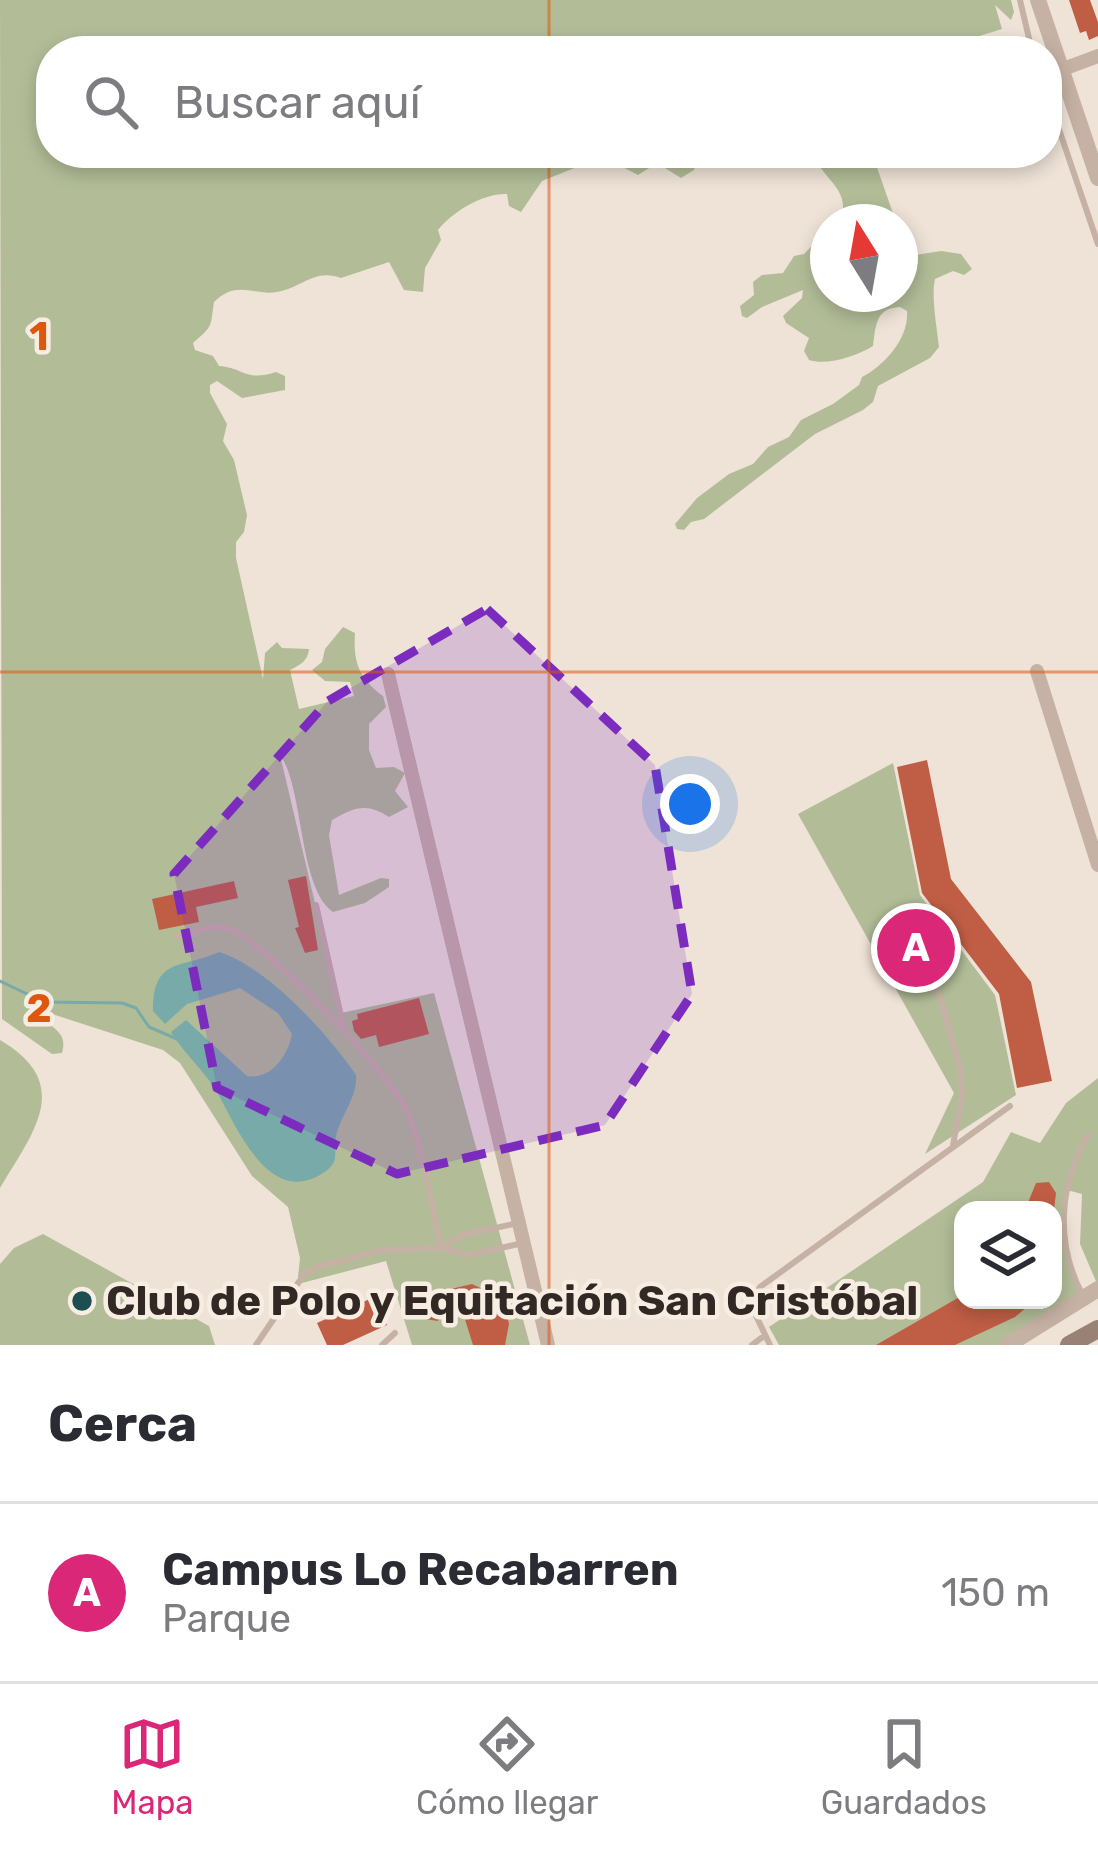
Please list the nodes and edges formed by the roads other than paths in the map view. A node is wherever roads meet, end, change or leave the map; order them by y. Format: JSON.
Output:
{"nodes":[{"id":1,"x":1020,"y":0,"type":"edge"},
{"id":2,"x":1038,"y":0,"type":"edge"},
{"id":3,"x":1028,"y":36,"type":"edge"},
{"id":4,"x":1046,"y":36,"type":"edge"},
{"id":5,"x":1098,"y":56,"type":"edge"},
{"id":6,"x":1062,"y":69,"type":"edge"},
{"id":7,"x":1062,"y":91,"type":"edge"},
{"id":8,"x":1062,"y":134,"type":"edge"},
{"id":9,"x":1098,"y":178,"type":"edge"},
{"id":10,"x":1094,"y":218,"type":"edge"},
{"id":11,"x":1098,"y":244,"type":"edge"},
{"id":12,"x":1037,"y":670,"type":"dead end"},
{"id":13,"x":388,"y":674,"type":"dead end"},
{"id":14,"x":1098,"y":865,"type":"edge"},
{"id":15,"x":316,"y":905,"type":"dead end"},
{"id":16,"x":911,"y":912,"type":"dead end"},
{"id":17,"x":176,"y":937,"type":"dead end"},
{"id":18,"x":344,"y":1028,"type":"junction"},
{"id":19,"x":1010,"y":1106,"type":"dead end"},
{"id":20,"x":1088,"y":1135,"type":"dead end"},
{"id":21,"x":953,"y":1145,"type":"junction"},
{"id":22,"x":518,"y":1223,"type":"junction"},
{"id":23,"x":523,"y":1244,"type":"junction"},
{"id":24,"x":441,"y":1248,"type":"junction"},
{"id":25,"x":1091,"y":1293,"type":"edge"},
{"id":26,"x":1098,"y":1327,"type":"edge"},
{"id":27,"x":395,"y":1334,"type":"dead end"},
{"id":28,"x":764,"y":1336,"type":"junction"},
{"id":29,"x":1073,"y":1342,"type":"edge"},
{"id":30,"x":256,"y":1345,"type":"edge"},
{"id":31,"x":382,"y":1345,"type":"edge"},
{"id":32,"x":548,"y":1345,"type":"edge"},
{"id":33,"x":752,"y":1345,"type":"edge"},
{"id":34,"x":770,"y":1345,"type":"edge"},
{"id":35,"x":1008,"y":1345,"type":"edge"}],
"edges":[{"from":1,"to":3,"type":"lane"},
{"from":2,"to":4,"type":"street"},
{"from":5,"to":6,"type":"street"},
{"from":7,"to":9,"type":"street"},
{"from":8,"to":10,"type":"lane"},
{"from":10,"to":11,"type":"lane"},
{"from":12,"to":14,"type":"street"},
{"from":13,"to":22,"type":"street"},
{"from":15,"to":18,"type":"lane"},
{"from":16,"to":21,"type":"lane"},
{"from":17,"to":18,"type":"lane"},
{"from":18,"to":24,"type":"lane"},
{"from":19,"to":21,"type":"lane"},
{"from":20,"to":25,"type":"lane"},
{"from":21,"to":28,"type":"lane"},
{"from":22,"to":23,"type":"street"},
{"from":22,"to":24,"type":"lane"},
{"from":23,"to":24,"type":"lane"},
{"from":23,"to":32,"type":"street"},
{"from":24,"to":30,"type":"lane"},
{"from":25,"to":35,"type":"street"},
{"from":26,"to":29,"type":"main road"},
{"from":27,"to":31,"type":"lane"},
{"from":28,"to":33,"type":"lane"},
{"from":28,"to":34,"type":"lane"}]}
